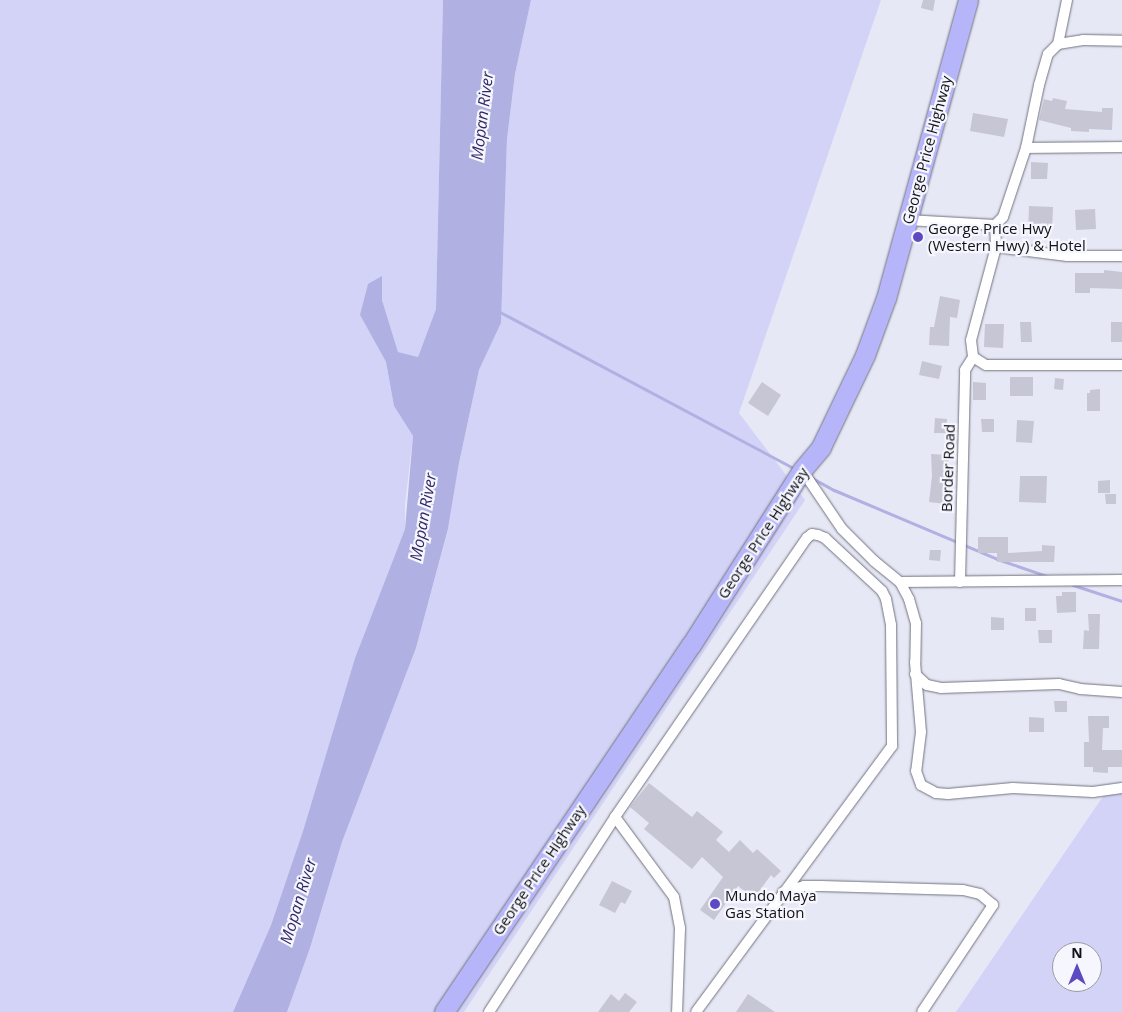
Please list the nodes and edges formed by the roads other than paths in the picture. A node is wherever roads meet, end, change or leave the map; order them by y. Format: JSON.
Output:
{"nodes":[{"id":1,"x":968,"y":0,"type":"edge"},
{"id":2,"x":1067,"y":0,"type":"edge"},
{"id":3,"x":1122,"y":40,"type":"edge"},
{"id":4,"x":1058,"y":44,"type":"junction"},
{"id":5,"x":1122,"y":147,"type":"edge"},
{"id":6,"x":1026,"y":148,"type":"junction"},
{"id":7,"x":907,"y":220,"type":"junction"},
{"id":8,"x":995,"y":225,"type":"junction"},
{"id":9,"x":996,"y":247,"type":"junction"},
{"id":10,"x":1122,"y":256,"type":"edge"},
{"id":11,"x":973,"y":357,"type":"junction"},
{"id":12,"x":1122,"y":365,"type":"edge"},
{"id":13,"x":802,"y":470,"type":"junction"},
{"id":14,"x":1122,"y":580,"type":"edge"},
{"id":15,"x":900,"y":582,"type":"junction"},
{"id":16,"x":960,"y":582,"type":"junction"},
{"id":17,"x":915,"y":674,"type":"junction"},
{"id":18,"x":1122,"y":692,"type":"edge"},
{"id":19,"x":1122,"y":788,"type":"edge"},
{"id":20,"x":616,"y":817,"type":"junction"},
{"id":21,"x":783,"y":892,"type":"junction"},
{"id":22,"x":444,"y":1012,"type":"edge"},
{"id":23,"x":489,"y":1012,"type":"edge"},
{"id":24,"x":677,"y":1012,"type":"edge"},
{"id":25,"x":696,"y":1012,"type":"edge"},
{"id":26,"x":922,"y":1012,"type":"edge"}],
"edges":[{"from":1,"to":7,"type":"highway","name":"George Price Highway"},
{"from":2,"to":4,"type":"street"},
{"from":3,"to":4,"type":"street"},
{"from":4,"to":6,"type":"street"},
{"from":5,"to":6,"type":"street"},
{"from":6,"to":8,"type":"street"},
{"from":7,"to":8,"type":"street"},
{"from":7,"to":13,"type":"highway","name":"George Price Highway"},
{"from":8,"to":9,"type":"street","name":"Border Road"},
{"from":9,"to":10,"type":"street"},
{"from":9,"to":11,"type":"street","name":"Border Road"},
{"from":11,"to":12,"type":"street"},
{"from":11,"to":16,"type":"street","name":"Border Road"},
{"from":13,"to":15,"type":"street"},
{"from":13,"to":22,"type":"highway","name":"George Price Highway"},
{"from":14,"to":16,"type":"street"},
{"from":15,"to":16,"type":"street"},
{"from":15,"to":17,"type":"street"},
{"from":17,"to":18,"type":"street"},
{"from":17,"to":19,"type":"street"},
{"from":20,"to":21,"type":"street"},
{"from":20,"to":23,"type":"street"},
{"from":20,"to":24,"type":"street"},
{"from":21,"to":25,"type":"street"},
{"from":21,"to":26,"type":"street"}]}
